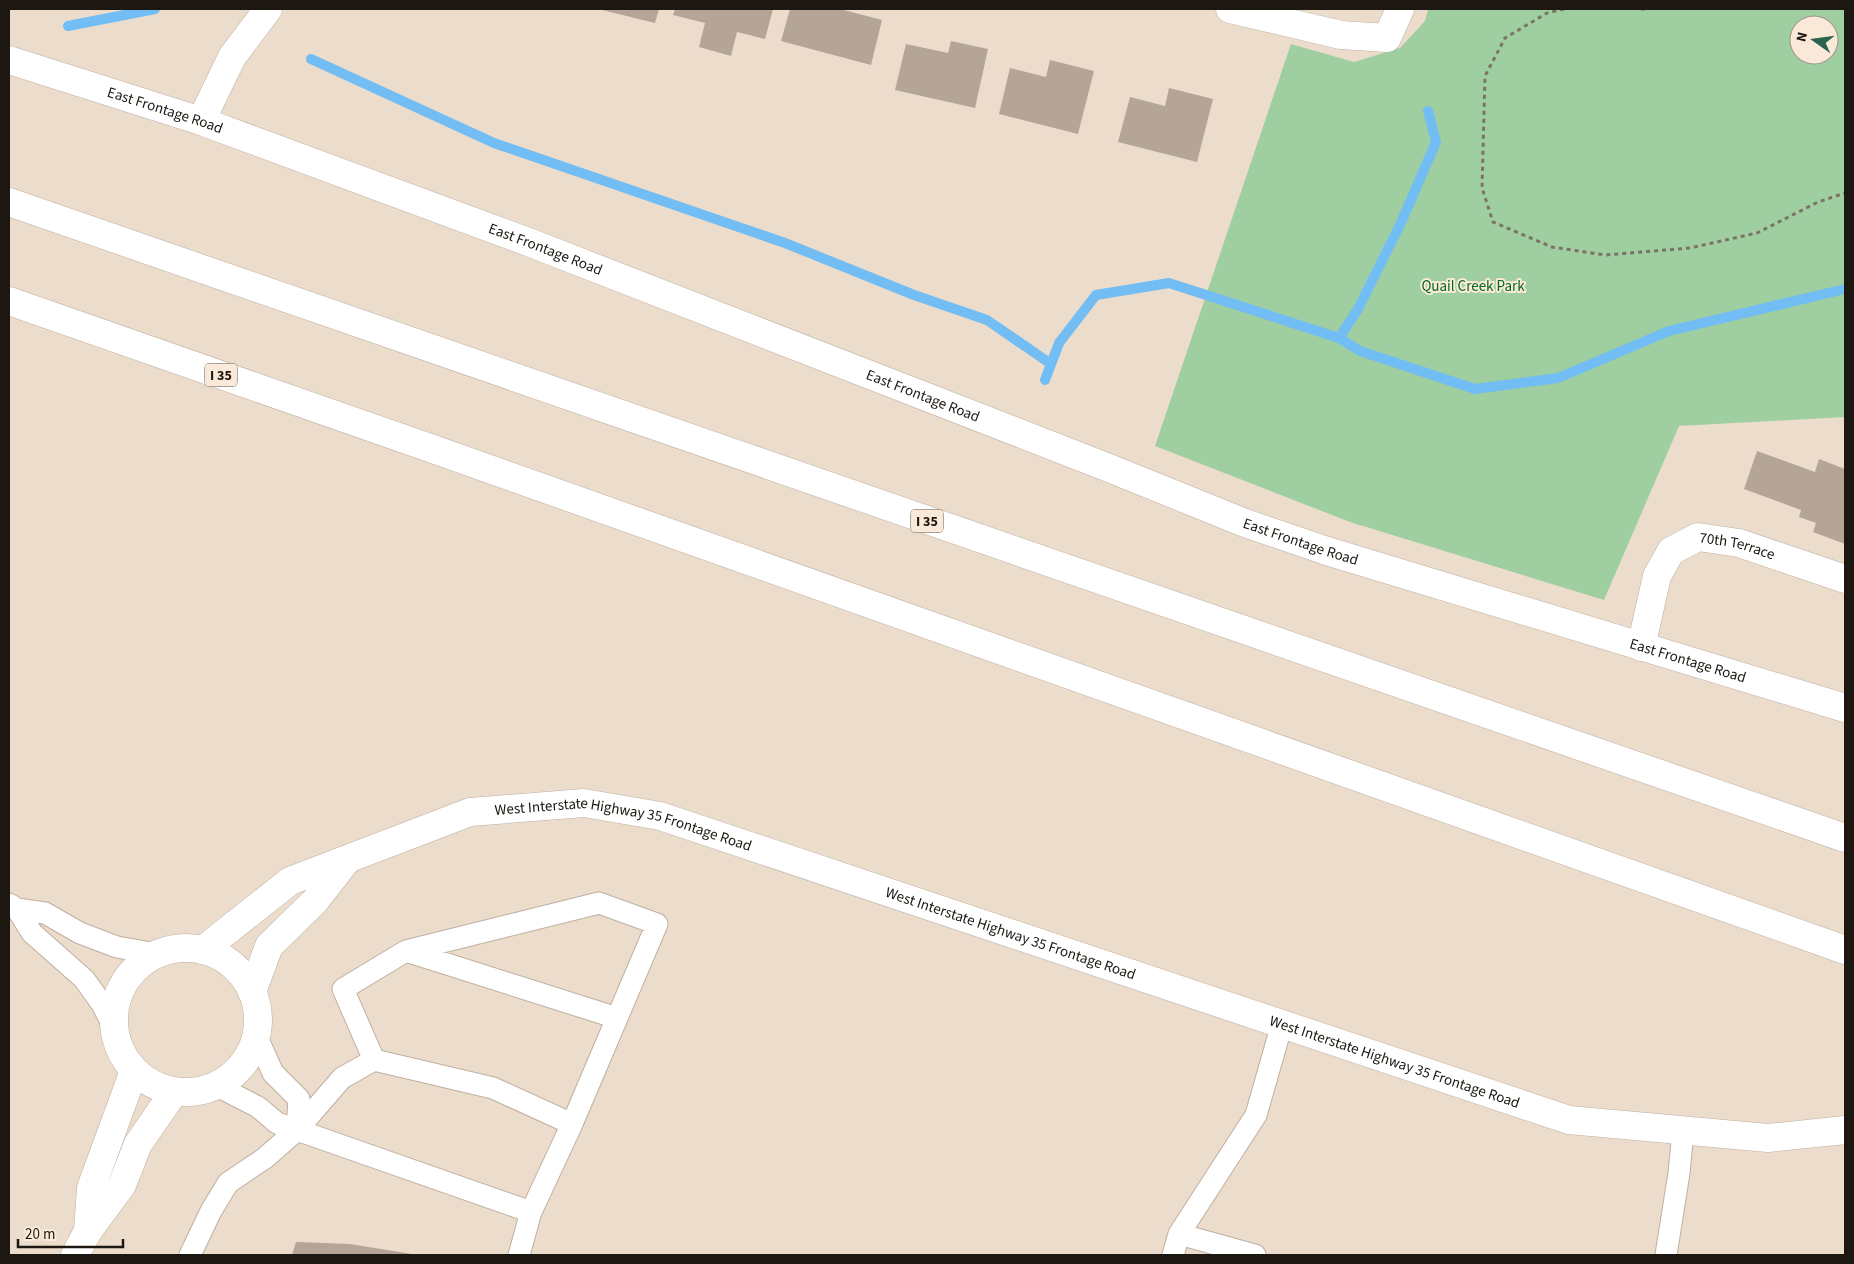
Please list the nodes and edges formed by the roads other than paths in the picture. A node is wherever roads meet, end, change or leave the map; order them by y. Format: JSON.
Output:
{"nodes":[{"id":1,"x":268,"y":9,"type":"edge"},
{"id":2,"x":1230,"y":9,"type":"edge"},
{"id":3,"x":1400,"y":9,"type":"edge"},
{"id":4,"x":9,"y":60,"type":"edge"},
{"id":5,"x":201,"y":122,"type":"junction"},
{"id":6,"x":9,"y":202,"type":"edge"},
{"id":7,"x":9,"y":302,"type":"edge"},
{"id":8,"x":1845,"y":579,"type":"edge"},
{"id":9,"x":1641,"y":647,"type":"junction"},
{"id":10,"x":1845,"y":708,"type":"edge"},
{"id":11,"x":1845,"y":838,"type":"edge"},
{"id":12,"x":347,"y":860,"type":"junction"},
{"id":13,"x":13,"y":907,"type":"edge"},
{"id":14,"x":203,"y":950,"type":"junction"},
{"id":15,"x":1845,"y":950,"type":"edge"},
{"id":16,"x":406,"y":951,"type":"junction"},
{"id":17,"x":157,"y":954,"type":"junction"},
{"id":18,"x":252,"y":992,"type":"junction"},
{"id":19,"x":618,"y":1018,"type":"junction"},
{"id":20,"x":1282,"y":1024,"type":"junction"},
{"id":21,"x":115,"y":1030,"type":"junction"},
{"id":22,"x":256,"y":1035,"type":"junction"},
{"id":23,"x":374,"y":1060,"type":"junction"},
{"id":24,"x":134,"y":1071,"type":"junction"},
{"id":25,"x":217,"y":1086,"type":"junction"},
{"id":26,"x":174,"y":1092,"type":"junction"},
{"id":27,"x":572,"y":1124,"type":"junction"},
{"id":28,"x":298,"y":1130,"type":"junction"},
{"id":29,"x":1845,"y":1130,"type":"edge"},
{"id":30,"x":1683,"y":1131,"type":"junction"},
{"id":31,"x":532,"y":1212,"type":"junction"},
{"id":32,"x":88,"y":1231,"type":"junction"},
{"id":33,"x":1179,"y":1234,"type":"junction"},
{"id":34,"x":75,"y":1255,"type":"edge"},
{"id":35,"x":190,"y":1255,"type":"edge"},
{"id":36,"x":519,"y":1255,"type":"edge"},
{"id":37,"x":1173,"y":1255,"type":"edge"},
{"id":38,"x":1255,"y":1255,"type":"edge"},
{"id":39,"x":1666,"y":1255,"type":"edge"}],
"edges":[{"from":1,"to":5,"type":"main road"},
{"from":2,"to":3,"type":"main road"},
{"from":4,"to":5,"type":"main road","name":"East Frontage Road"},
{"from":5,"to":9,"type":"main road","name":"East Frontage Road"},
{"from":6,"to":11,"type":"main road","number":"I 35"},
{"from":7,"to":15,"type":"main road","number":"I 35"},
{"from":8,"to":9,"type":"main road","name":"70th Terrace"},
{"from":9,"to":10,"type":"main road","name":"East Frontage Road"},
{"from":12,"to":14,"type":"main road","name":"West Interstate Highway 35 Frontage Road"},
{"from":12,"to":18,"type":"main road"},
{"from":12,"to":20,"type":"main road","name":"West Interstate Highway 35 Frontage Road"},
{"from":13,"to":17,"type":"lane"},
{"from":13,"to":21,"type":"lane"},
{"from":14,"to":17,"type":"main road"},
{"from":14,"to":18,"type":"main road"},
{"from":16,"to":19,"type":"lane"},
{"from":16,"to":19,"type":"lane"},
{"from":16,"to":23,"type":"lane"},
{"from":17,"to":21,"type":"main road"},
{"from":18,"to":22,"type":"main road"},
{"from":19,"to":27,"type":"lane"},
{"from":20,"to":30,"type":"main road","name":"West Interstate Highway 35 Frontage Road"},
{"from":20,"to":33,"type":"lane"},
{"from":21,"to":24,"type":"main road"},
{"from":22,"to":25,"type":"main road"},
{"from":22,"to":28,"type":"lane"},
{"from":23,"to":27,"type":"lane"},
{"from":23,"to":28,"type":"lane"},
{"from":24,"to":26,"type":"main road"},
{"from":24,"to":32,"type":"main road"},
{"from":25,"to":26,"type":"main road"},
{"from":25,"to":28,"type":"lane"},
{"from":26,"to":32,"type":"main road"},
{"from":27,"to":31,"type":"lane"},
{"from":28,"to":31,"type":"lane"},
{"from":28,"to":35,"type":"lane"},
{"from":29,"to":30,"type":"main road","name":"West Interstate Highway 35 Frontage Road"},
{"from":30,"to":39,"type":"lane"},
{"from":31,"to":36,"type":"lane"},
{"from":32,"to":34,"type":"main road"},
{"from":33,"to":37,"type":"lane"},
{"from":33,"to":38,"type":"lane"}]}
